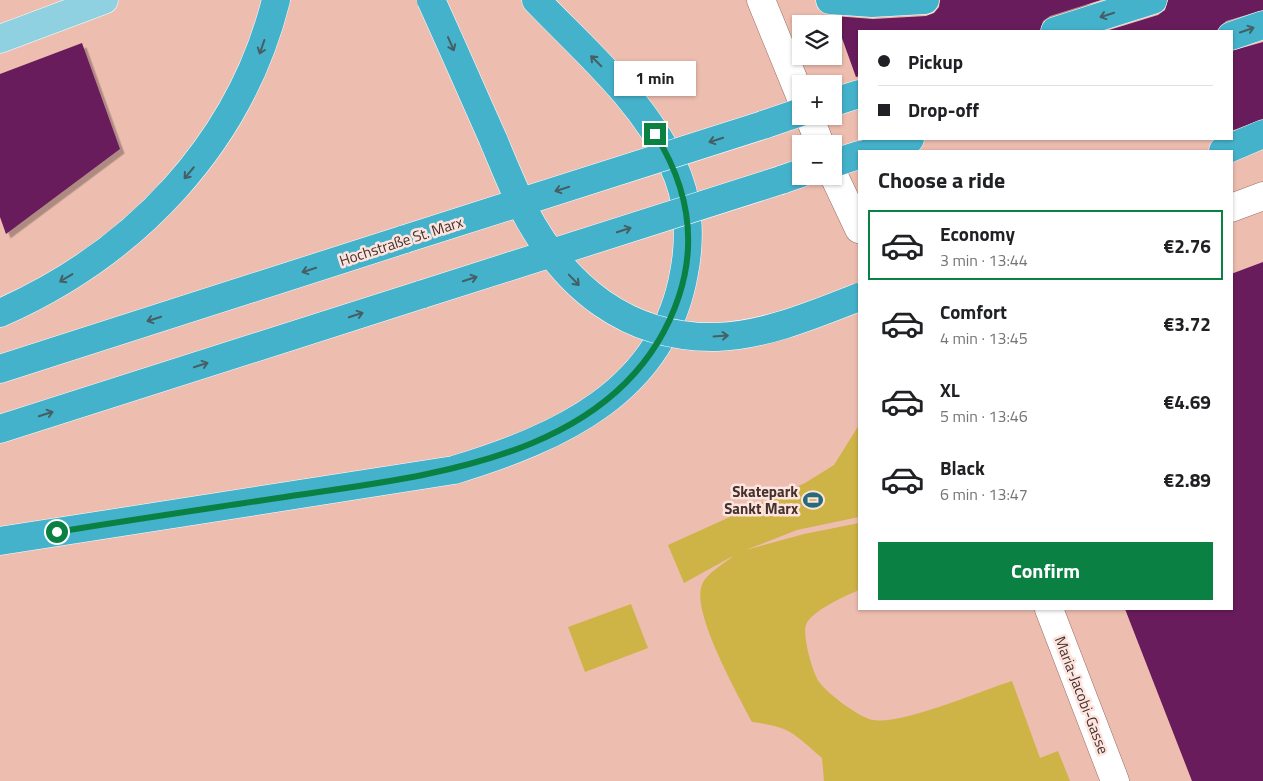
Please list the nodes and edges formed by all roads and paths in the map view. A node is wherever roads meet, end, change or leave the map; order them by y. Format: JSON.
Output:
{"nodes":[{"id":1,"x":104,"y":0,"type":"edge"},
{"id":2,"x":276,"y":0,"type":"edge"},
{"id":3,"x":431,"y":0,"type":"edge"},
{"id":4,"x":536,"y":0,"type":"edge"},
{"id":5,"x":761,"y":0,"type":"edge"},
{"id":6,"x":830,"y":0,"type":"edge"},
{"id":7,"x":925,"y":0,"type":"edge"},
{"id":8,"x":1153,"y":0,"type":"edge"},
{"id":9,"x":1263,"y":25,"type":"edge"},
{"id":10,"x":1058,"y":30,"type":"edge"},
{"id":11,"x":1233,"y":35,"type":"edge"},
{"id":12,"x":0,"y":39,"type":"edge"},
{"id":13,"x":792,"y":76,"type":"edge"},
{"id":14,"x":858,"y":94,"type":"edge"},
{"id":15,"x":842,"y":99,"type":"edge"},
{"id":16,"x":792,"y":115,"type":"edge"},
{"id":17,"x":1263,"y":134,"type":"edge"},
{"id":18,"x":907,"y":140,"type":"edge"},
{"id":19,"x":874,"y":150,"type":"edge"},
{"id":20,"x":1225,"y":150,"type":"edge"},
{"id":21,"x":858,"y":155,"type":"edge"},
{"id":22,"x":842,"y":160,"type":"edge"},
{"id":23,"x":792,"y":176,"type":"edge"},
{"id":24,"x":838,"y":185,"type":"edge"},
{"id":25,"x":1263,"y":196,"type":"edge"},
{"id":26,"x":1233,"y":207,"type":"edge"},
{"id":27,"x":858,"y":227,"type":"edge"},
{"id":28,"x":858,"y":297,"type":"edge"},
{"id":29,"x":0,"y":313,"type":"edge"},
{"id":30,"x":0,"y":369,"type":"edge"},
{"id":31,"x":0,"y":429,"type":"edge"},
{"id":32,"x":0,"y":541,"type":"edge"},
{"id":33,"x":1050,"y":610,"type":"edge"},
{"id":34,"x":1115,"y":781,"type":"edge"}],
"edges":[{"from":1,"to":12,"type":"main road"},
{"from":2,"to":29,"type":"highway","one_way":true},
{"from":3,"to":28,"type":"highway","one_way":true,"bridge":true},
{"from":32,"to":4,"type":"highway","one_way":true},
{"from":5,"to":13,"type":"street"},
{"from":6,"to":7,"type":"highway"},
{"from":8,"to":10,"type":"highway","one_way":true},
{"from":11,"to":9,"type":"highway","one_way":true},
{"from":14,"to":15,"type":"highway"},
{"from":16,"to":30,"type":"highway","name":"Hochstraße St. Marx","one_way":true,"bridge":true},
{"from":17,"to":20,"type":"highway"},
{"from":18,"to":19,"type":"highway"},
{"from":21,"to":22,"type":"highway"},
{"from":31,"to":23,"type":"highway","one_way":true,"bridge":true},
{"from":24,"to":27,"type":"street"},
{"from":25,"to":26,"type":"street"},
{"from":33,"to":34,"type":"street","name":"Maria-Jacobi-Gasse"}]}
